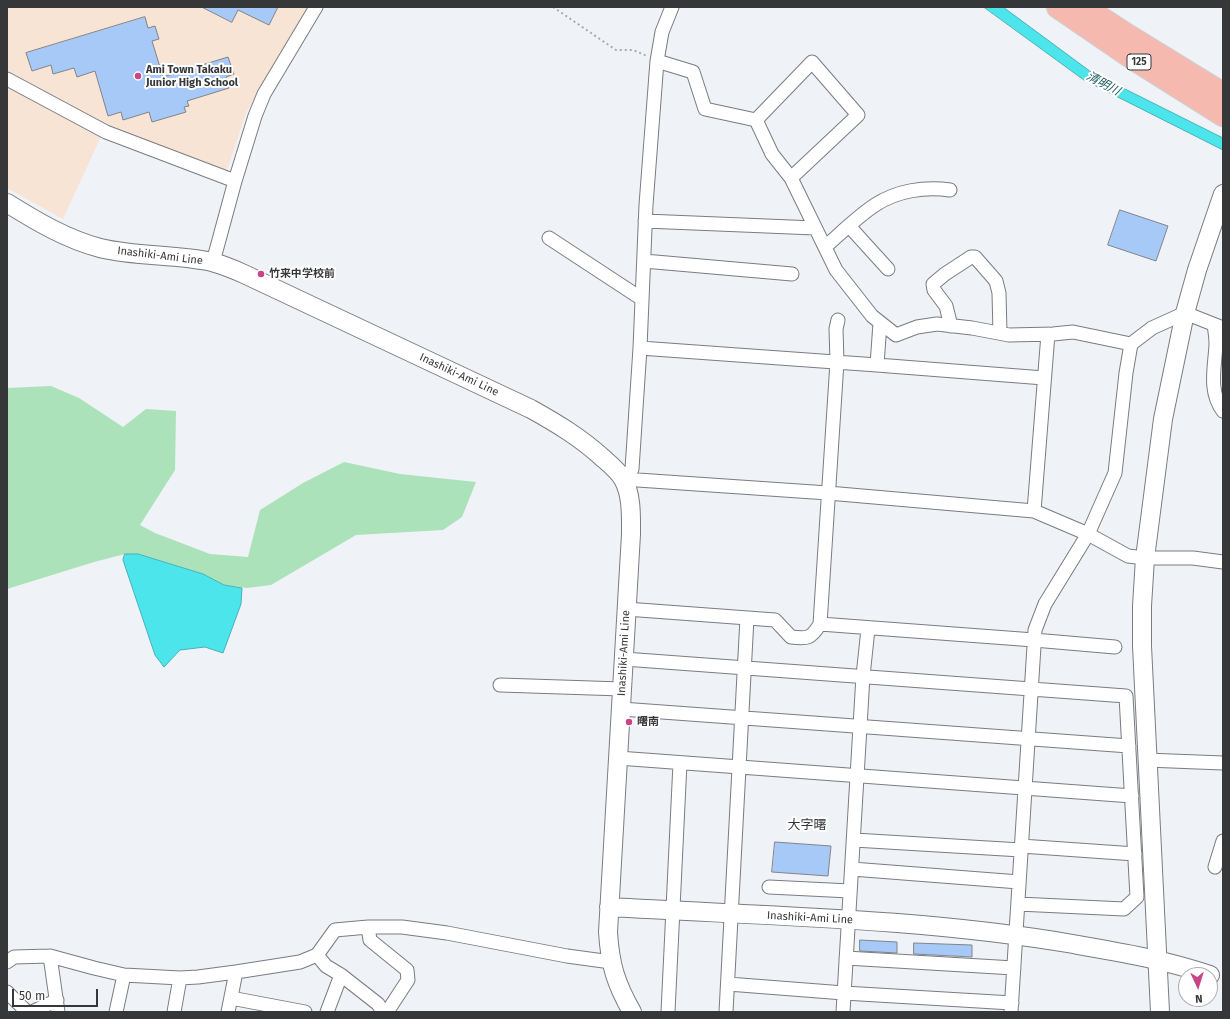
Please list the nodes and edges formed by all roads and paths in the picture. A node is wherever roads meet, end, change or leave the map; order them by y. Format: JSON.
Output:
{"nodes":[{"id":1,"x":316,"y":7,"type":"edge"},
{"id":2,"x":553,"y":7,"type":"edge"},
{"id":3,"x":672,"y":7,"type":"edge"},
{"id":4,"x":1058,"y":7,"type":"edge"},
{"id":5,"x":1084,"y":7,"type":"edge"},
{"id":6,"x":657,"y":61,"type":"junction"},
{"id":7,"x":7,"y":79,"type":"edge"},
{"id":8,"x":1223,"y":94,"type":"edge"},
{"id":9,"x":1223,"y":114,"type":"edge"},
{"id":10,"x":756,"y":120,"type":"junction"},
{"id":11,"x":791,"y":178,"type":"junction"},
{"id":12,"x":235,"y":181,"type":"junction"},
{"id":13,"x":950,"y":190,"type":"dead end"},
{"id":14,"x":1223,"y":194,"type":"edge"},
{"id":15,"x":7,"y":203,"type":"edge"},
{"id":16,"x":645,"y":221,"type":"junction"},
{"id":17,"x":849,"y":226,"type":"junction"},
{"id":18,"x":815,"y":228,"type":"junction"},
{"id":19,"x":549,"y":238,"type":"dead end"},
{"id":20,"x":825,"y":247,"type":"junction"},
{"id":21,"x":644,"y":261,"type":"junction"},
{"id":22,"x":213,"y":262,"type":"junction"},
{"id":23,"x":888,"y":269,"type":"dead end"},
{"id":24,"x":792,"y":274,"type":"dead end"},
{"id":25,"x":642,"y":299,"type":"junction"},
{"id":26,"x":1185,"y":313,"type":"junction"},
{"id":27,"x":838,"y":320,"type":"dead end"},
{"id":28,"x":880,"y":323,"type":"junction"},
{"id":29,"x":951,"y":326,"type":"junction"},
{"id":30,"x":1221,"y":327,"type":"edge"},
{"id":31,"x":1000,"y":333,"type":"junction"},
{"id":32,"x":1048,"y":334,"type":"junction"},
{"id":33,"x":1131,"y":344,"type":"junction"},
{"id":34,"x":640,"y":348,"type":"junction"},
{"id":35,"x":837,"y":362,"type":"junction"},
{"id":36,"x":877,"y":365,"type":"junction"},
{"id":37,"x":1044,"y":378,"type":"junction"},
{"id":38,"x":1223,"y":411,"type":"edge"},
{"id":39,"x":623,"y":479,"type":"junction"},
{"id":40,"x":828,"y":493,"type":"junction"},
{"id":41,"x":1034,"y":511,"type":"junction"},
{"id":42,"x":1088,"y":534,"type":"junction"},
{"id":43,"x":1145,"y":558,"type":"junction"},
{"id":44,"x":1223,"y":562,"type":"edge"},
{"id":45,"x":626,"y":609,"type":"junction"},
{"id":46,"x":747,"y":618,"type":"junction"},
{"id":47,"x":820,"y":624,"type":"junction"},
{"id":48,"x":868,"y":629,"type":"junction"},
{"id":49,"x":1034,"y":640,"type":"junction"},
{"id":50,"x":1115,"y":647,"type":"dead end"},
{"id":51,"x":624,"y":659,"type":"junction"},
{"id":52,"x":744,"y":668,"type":"junction"},
{"id":53,"x":863,"y":676,"type":"junction"},
{"id":54,"x":500,"y":685,"type":"dead end"},
{"id":55,"x":622,"y":689,"type":"junction"},
{"id":56,"x":1031,"y":689,"type":"junction"},
{"id":57,"x":621,"y":709,"type":"junction"},
{"id":58,"x":742,"y":718,"type":"junction"},
{"id":59,"x":860,"y":727,"type":"junction"},
{"id":60,"x":1027,"y":739,"type":"junction"},
{"id":61,"x":1129,"y":746,"type":"junction"},
{"id":62,"x":618,"y":758,"type":"junction"},
{"id":63,"x":1146,"y":760,"type":"junction"},
{"id":64,"x":680,"y":763,"type":"junction"},
{"id":65,"x":1223,"y":763,"type":"edge"},
{"id":66,"x":739,"y":767,"type":"junction"},
{"id":67,"x":858,"y":776,"type":"junction"},
{"id":68,"x":1025,"y":789,"type":"junction"},
{"id":69,"x":1132,"y":796,"type":"junction"},
{"id":70,"x":854,"y":840,"type":"junction"},
{"id":71,"x":1223,"y":841,"type":"edge"},
{"id":72,"x":1021,"y":848,"type":"junction"},
{"id":73,"x":1135,"y":854,"type":"junction"},
{"id":74,"x":1215,"y":867,"type":"dead end"},
{"id":75,"x":852,"y":869,"type":"junction"},
{"id":76,"x":1019,"y":882,"type":"junction"},
{"id":77,"x":769,"y":887,"type":"dead end"},
{"id":78,"x":850,"y":891,"type":"junction"},
{"id":79,"x":1018,"y":904,"type":"junction"},
{"id":80,"x":609,"y":907,"type":"junction"},
{"id":81,"x":672,"y":911,"type":"junction"},
{"id":82,"x":731,"y":914,"type":"junction"},
{"id":83,"x":848,"y":920,"type":"junction"},
{"id":84,"x":368,"y":927,"type":"junction"},
{"id":85,"x":1016,"y":935,"type":"junction"},
{"id":86,"x":50,"y":956,"type":"junction"},
{"id":87,"x":317,"y":956,"type":"junction"},
{"id":88,"x":846,"y":958,"type":"junction"},
{"id":89,"x":1156,"y":960,"type":"junction"},
{"id":90,"x":7,"y":962,"type":"edge"},
{"id":91,"x":611,"y":962,"type":"junction"},
{"id":92,"x":1181,"y":967,"type":"edge"},
{"id":93,"x":1014,"y":968,"type":"junction"},
{"id":94,"x":236,"y":972,"type":"junction"},
{"id":95,"x":124,"y":975,"type":"junction"},
{"id":96,"x":341,"y":975,"type":"junction"},
{"id":97,"x":180,"y":978,"type":"junction"},
{"id":98,"x":728,"y":984,"type":"junction"},
{"id":99,"x":7,"y":992,"type":"edge"},
{"id":100,"x":844,"y":993,"type":"junction"},
{"id":101,"x":231,"y":998,"type":"junction"},
{"id":102,"x":58,"y":1006,"type":"edge"},
{"id":103,"x":1012,"y":1008,"type":"edge"},
{"id":104,"x":27,"y":1012,"type":"edge"},
{"id":105,"x":32,"y":1012,"type":"edge"},
{"id":106,"x":116,"y":1012,"type":"edge"},
{"id":107,"x":174,"y":1012,"type":"edge"},
{"id":108,"x":228,"y":1012,"type":"edge"},
{"id":109,"x":305,"y":1012,"type":"edge"},
{"id":110,"x":327,"y":1012,"type":"edge"},
{"id":111,"x":383,"y":1012,"type":"edge"},
{"id":112,"x":387,"y":1012,"type":"edge"},
{"id":113,"x":632,"y":1012,"type":"edge"},
{"id":114,"x":668,"y":1012,"type":"edge"},
{"id":115,"x":726,"y":1012,"type":"edge"},
{"id":116,"x":843,"y":1012,"type":"edge"},
{"id":117,"x":1160,"y":1012,"type":"edge"}],
"edges":[{"from":1,"to":12,"type":"street"},
{"from":2,"to":6,"type":"path"},
{"from":3,"to":6,"type":"street"},
{"from":4,"to":9,"type":"highway","number":"125"},
{"from":5,"to":8,"type":"highway","number":"125"},
{"from":6,"to":10,"type":"street"},
{"from":6,"to":16,"type":"street"},
{"from":7,"to":12,"type":"street"},
{"from":10,"to":11,"type":"street"},
{"from":10,"to":11,"type":"street"},
{"from":11,"to":18,"type":"street"},
{"from":12,"to":22,"type":"street"},
{"from":13,"to":17,"type":"street"},
{"from":14,"to":26,"type":"main road"},
{"from":15,"to":22,"type":"main road","name":"Inashiki-Ami Line"},
{"from":16,"to":18,"type":"street"},
{"from":16,"to":21,"type":"street"},
{"from":17,"to":20,"type":"street"},
{"from":17,"to":23,"type":"street"},
{"from":18,"to":20,"type":"street"},
{"from":19,"to":25,"type":"street"},
{"from":20,"to":28,"type":"street"},
{"from":21,"to":24,"type":"street"},
{"from":21,"to":25,"type":"street"},
{"from":22,"to":39,"type":"main road","name":"Inashiki-Ami Line"},
{"from":25,"to":34,"type":"street"},
{"from":26,"to":30,"type":"street"},
{"from":26,"to":33,"type":"street"},
{"from":26,"to":43,"type":"main road"},
{"from":27,"to":35,"type":"street"},
{"from":28,"to":29,"type":"street"},
{"from":28,"to":36,"type":"street"},
{"from":29,"to":31,"type":"street"},
{"from":29,"to":31,"type":"street"},
{"from":30,"to":38,"type":"street"},
{"from":31,"to":32,"type":"street"},
{"from":32,"to":33,"type":"street"},
{"from":32,"to":37,"type":"street"},
{"from":33,"to":42,"type":"street"},
{"from":34,"to":35,"type":"street"},
{"from":34,"to":39,"type":"street"},
{"from":35,"to":36,"type":"street"},
{"from":35,"to":40,"type":"street"},
{"from":36,"to":37,"type":"street"},
{"from":37,"to":41,"type":"street"},
{"from":39,"to":40,"type":"street"},
{"from":39,"to":45,"type":"main road","name":"Inashiki-Ami Line"},
{"from":40,"to":41,"type":"street"},
{"from":40,"to":47,"type":"street"},
{"from":41,"to":42,"type":"street"},
{"from":42,"to":43,"type":"street"},
{"from":42,"to":49,"type":"street"},
{"from":43,"to":44,"type":"street"},
{"from":43,"to":63,"type":"main road"},
{"from":45,"to":46,"type":"street"},
{"from":45,"to":51,"type":"main road","name":"Inashiki-Ami Line"},
{"from":46,"to":47,"type":"street"},
{"from":46,"to":52,"type":"street"},
{"from":47,"to":48,"type":"street"},
{"from":48,"to":49,"type":"street"},
{"from":48,"to":53,"type":"street"},
{"from":49,"to":50,"type":"street"},
{"from":49,"to":56,"type":"street"},
{"from":51,"to":52,"type":"street"},
{"from":51,"to":55,"type":"main road","name":"Inashiki-Ami Line"},
{"from":52,"to":53,"type":"street"},
{"from":52,"to":58,"type":"street"},
{"from":53,"to":56,"type":"street"},
{"from":53,"to":59,"type":"street"},
{"from":54,"to":55,"type":"street"},
{"from":55,"to":57,"type":"main road","name":"Inashiki-Ami Line"},
{"from":56,"to":60,"type":"street"},
{"from":56,"to":61,"type":"street"},
{"from":57,"to":58,"type":"street"},
{"from":57,"to":62,"type":"main road","name":"Inashiki-Ami Line"},
{"from":58,"to":59,"type":"street"},
{"from":58,"to":66,"type":"street"},
{"from":59,"to":60,"type":"street"},
{"from":59,"to":67,"type":"street"},
{"from":60,"to":61,"type":"street"},
{"from":60,"to":68,"type":"street"},
{"from":61,"to":69,"type":"street"},
{"from":62,"to":64,"type":"street"},
{"from":62,"to":80,"type":"main road","name":"Inashiki-Ami Line"},
{"from":63,"to":65,"type":"street"},
{"from":63,"to":89,"type":"main road"},
{"from":64,"to":66,"type":"street"},
{"from":64,"to":81,"type":"street"},
{"from":66,"to":67,"type":"street"},
{"from":66,"to":82,"type":"street"},
{"from":67,"to":68,"type":"street"},
{"from":67,"to":70,"type":"street"},
{"from":68,"to":69,"type":"street"},
{"from":68,"to":72,"type":"street"},
{"from":69,"to":73,"type":"street"},
{"from":70,"to":72,"type":"street"},
{"from":70,"to":75,"type":"street"},
{"from":71,"to":74,"type":"street"},
{"from":72,"to":73,"type":"street"},
{"from":72,"to":76,"type":"street"},
{"from":73,"to":79,"type":"street"},
{"from":75,"to":76,"type":"street"},
{"from":75,"to":78,"type":"street"},
{"from":76,"to":79,"type":"street"},
{"from":77,"to":78,"type":"street"},
{"from":78,"to":83,"type":"street"},
{"from":79,"to":85,"type":"street"},
{"from":80,"to":81,"type":"main road","name":"Inashiki-Ami Line"},
{"from":80,"to":91,"type":"main road"},
{"from":81,"to":82,"type":"main road","name":"Inashiki-Ami Line"},
{"from":81,"to":114,"type":"street"},
{"from":82,"to":83,"type":"main road","name":"Inashiki-Ami Line"},
{"from":82,"to":98,"type":"street"},
{"from":83,"to":85,"type":"main road","name":"Inashiki-Ami Line"},
{"from":83,"to":88,"type":"street"},
{"from":84,"to":87,"type":"street"},
{"from":84,"to":91,"type":"street"},
{"from":84,"to":112,"type":"street"},
{"from":85,"to":89,"type":"main road","name":"Inashiki-Ami Line"},
{"from":85,"to":93,"type":"street"},
{"from":86,"to":90,"type":"street"},
{"from":86,"to":95,"type":"street"},
{"from":86,"to":102,"type":"street"},
{"from":87,"to":94,"type":"street"},
{"from":87,"to":96,"type":"street"},
{"from":88,"to":93,"type":"street"},
{"from":88,"to":100,"type":"street"},
{"from":89,"to":92,"type":"main road","name":"Inashiki-Ami Line"},
{"from":89,"to":117,"type":"main road"},
{"from":91,"to":113,"type":"main road"},
{"from":93,"to":103,"type":"street"},
{"from":94,"to":97,"type":"street"},
{"from":94,"to":101,"type":"street"},
{"from":95,"to":97,"type":"street"},
{"from":95,"to":106,"type":"street"},
{"from":96,"to":110,"type":"street"},
{"from":96,"to":111,"type":"street"},
{"from":97,"to":107,"type":"street"},
{"from":98,"to":100,"type":"street"},
{"from":98,"to":115,"type":"street"},
{"from":99,"to":104,"type":"street"},
{"from":100,"to":103,"type":"street"},
{"from":100,"to":116,"type":"street"},
{"from":101,"to":108,"type":"street"},
{"from":101,"to":109,"type":"street"},
{"from":102,"to":105,"type":"street"}]}
